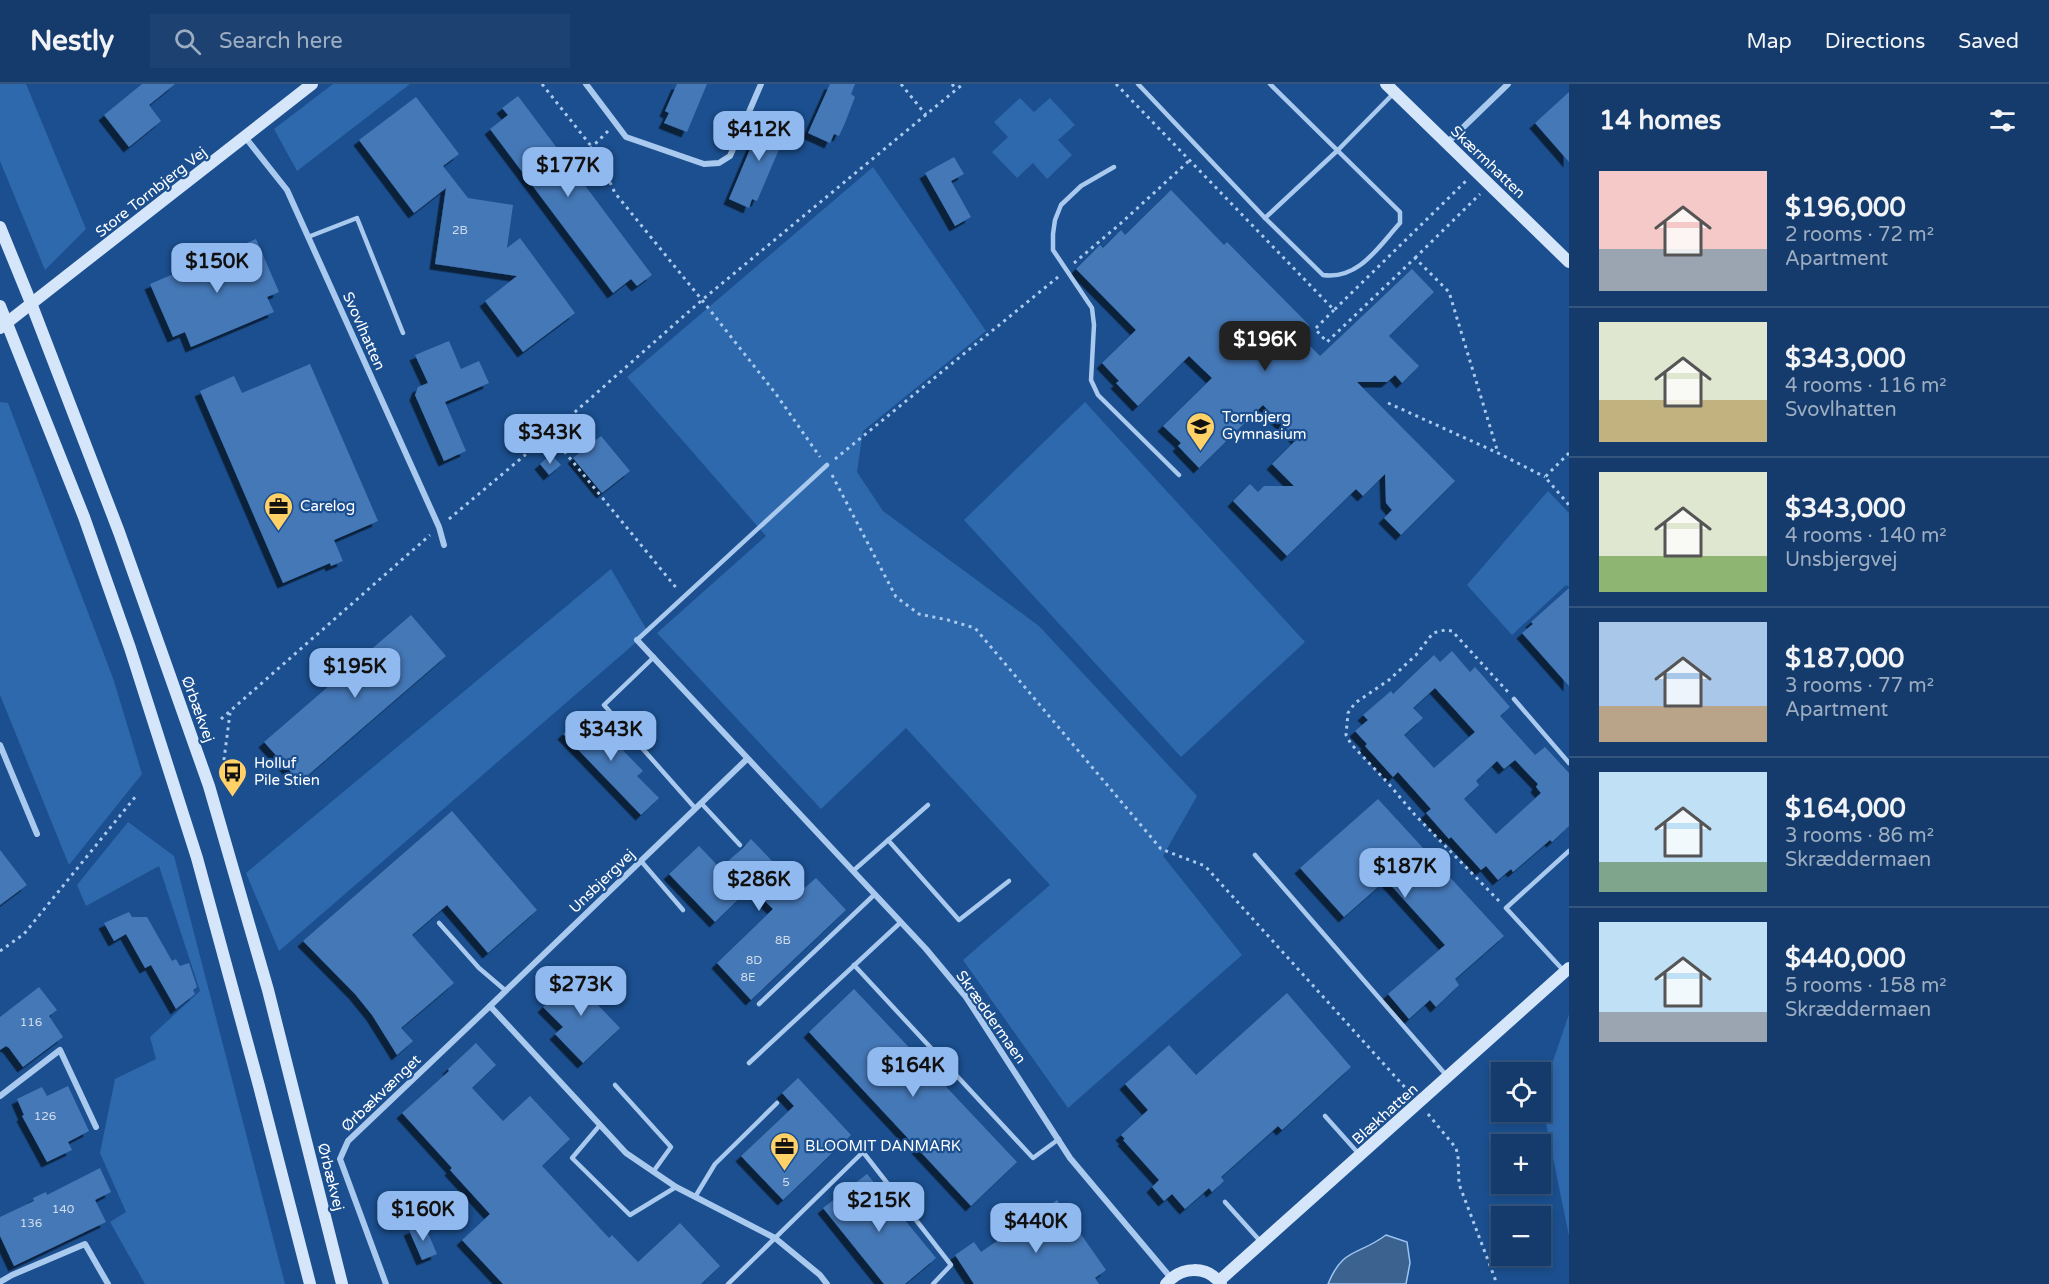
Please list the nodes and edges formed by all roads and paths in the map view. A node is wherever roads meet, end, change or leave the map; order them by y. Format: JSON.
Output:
{"nodes":[{"id":1,"x":312,"y":84,"type":"edge"},
{"id":2,"x":542,"y":84,"type":"edge"},
{"id":3,"x":586,"y":84,"type":"edge"},
{"id":4,"x":761,"y":84,"type":"edge"},
{"id":5,"x":901,"y":84,"type":"edge"},
{"id":6,"x":952,"y":84,"type":"edge"},
{"id":7,"x":963,"y":84,"type":"edge"},
{"id":8,"x":1116,"y":84,"type":"edge"},
{"id":9,"x":1138,"y":84,"type":"edge"},
{"id":10,"x":1270,"y":84,"type":"edge"},
{"id":11,"x":1508,"y":84,"type":"edge"},
{"id":12,"x":1391,"y":88,"type":"edge"},
{"id":13,"x":956,"y":89,"type":"junction"},
{"id":14,"x":926,"y":115,"type":"junction"},
{"id":15,"x":616,"y":123,"type":"junction"},
{"id":16,"x":245,"y":137,"type":"junction"},
{"id":17,"x":1447,"y":143,"type":"junction"},
{"id":18,"x":592,"y":147,"type":"junction"},
{"id":19,"x":1338,"y":150,"type":"junction"},
{"id":20,"x":1190,"y":160,"type":"junction"},
{"id":21,"x":1114,"y":167,"type":"dead end"},
{"id":22,"x":1476,"y":171,"type":"junction"},
{"id":23,"x":592,"y":174,"type":"dead end"},
{"id":24,"x":1490,"y":184,"type":"junction"},
{"id":25,"x":1265,"y":218,"type":"junction"},
{"id":26,"x":0,"y":227,"type":"edge"},
{"id":27,"x":308,"y":237,"type":"junction"},
{"id":28,"x":1415,"y":258,"type":"junction"},
{"id":29,"x":1569,"y":262,"type":"edge"},
{"id":30,"x":1066,"y":270,"type":"junction"},
{"id":31,"x":702,"y":300,"type":"junction"},
{"id":32,"x":31,"y":303,"type":"junction"},
{"id":33,"x":0,"y":306,"type":"edge"},
{"id":34,"x":1334,"y":310,"type":"junction"},
{"id":35,"x":4,"y":326,"type":"edge"},
{"id":36,"x":403,"y":333,"type":"dead end"},
{"id":37,"x":1388,"y":403,"type":"dead end"},
{"id":38,"x":550,"y":434,"type":"junction"},
{"id":39,"x":1498,"y":453,"type":"junction"},
{"id":40,"x":1569,"y":453,"type":"edge"},
{"id":41,"x":827,"y":465,"type":"junction"},
{"id":42,"x":1179,"y":475,"type":"dead end"},
{"id":43,"x":1545,"y":477,"type":"junction"},
{"id":44,"x":1569,"y":505,"type":"edge"},
{"id":45,"x":439,"y":527,"type":"junction"},
{"id":46,"x":444,"y":545,"type":"dead end"},
{"id":47,"x":684,"y":597,"type":"junction"},
{"id":48,"x":637,"y":640,"type":"joint"},
{"id":49,"x":654,"y":657,"type":"junction"},
{"id":50,"x":1514,"y":699,"type":"joint"},
{"id":51,"x":230,"y":711,"type":"junction"},
{"id":52,"x":221,"y":719,"type":"dead end"},
{"id":53,"x":0,"y":745,"type":"edge"},
{"id":54,"x":747,"y":759,"type":"junction"},
{"id":55,"x":1569,"y":763,"type":"edge"},
{"id":56,"x":224,"y":783,"type":"dead end"},
{"id":57,"x":136,"y":796,"type":"dead end"},
{"id":58,"x":928,"y":805,"type":"dead end"},
{"id":59,"x":698,"y":806,"type":"junction"},
{"id":60,"x":37,"y":834,"type":"dead end"},
{"id":61,"x":888,"y":840,"type":"junction"},
{"id":62,"x":740,"y":845,"type":"dead end"},
{"id":63,"x":1569,"y":851,"type":"edge"},
{"id":64,"x":1256,"y":855,"type":"dead end"},
{"id":65,"x":641,"y":861,"type":"junction"},
{"id":66,"x":853,"y":871,"type":"junction"},
{"id":67,"x":1009,"y":881,"type":"dead end"},
{"id":68,"x":875,"y":894,"type":"junction"},
{"id":69,"x":1506,"y":908,"type":"junction"},
{"id":70,"x":684,"y":910,"type":"dead end"},
{"id":71,"x":901,"y":922,"type":"junction"},
{"id":72,"x":439,"y":923,"type":"dead end"},
{"id":73,"x":1,"y":948,"type":"edge"},
{"id":74,"x":854,"y":965,"type":"junction"},
{"id":75,"x":1567,"y":970,"type":"edge"},
{"id":76,"x":506,"y":991,"type":"junction"},
{"id":77,"x":759,"y":1004,"type":"dead end"},
{"id":78,"x":490,"y":1006,"type":"junction"},
{"id":79,"x":749,"y":1064,"type":"dead end"},
{"id":80,"x":1448,"y":1077,"type":"junction"},
{"id":81,"x":615,"y":1085,"type":"dead end"},
{"id":82,"x":0,"y":1096,"type":"edge"},
{"id":83,"x":777,"y":1103,"type":"dead end"},
{"id":84,"x":1419,"y":1104,"type":"junction"},
{"id":85,"x":1325,"y":1116,"type":"dead end"},
{"id":86,"x":600,"y":1125,"type":"junction"},
{"id":87,"x":96,"y":1127,"type":"dead end"},
{"id":88,"x":1059,"y":1139,"type":"junction"},
{"id":89,"x":1360,"y":1156,"type":"junction"},
{"id":90,"x":653,"y":1172,"type":"junction"},
{"id":91,"x":676,"y":1187,"type":"junction"},
{"id":92,"x":695,"y":1197,"type":"junction"},
{"id":93,"x":1225,"y":1202,"type":"dead end"},
{"id":94,"x":775,"y":1238,"type":"junction"},
{"id":95,"x":1261,"y":1243,"type":"junction"},
{"id":96,"x":1169,"y":1281,"type":"edge"},
{"id":97,"x":0,"y":1282,"type":"edge"},
{"id":98,"x":1220,"y":1282,"type":"edge"},
{"id":99,"x":108,"y":1284,"type":"edge"},
{"id":100,"x":310,"y":1284,"type":"edge"},
{"id":101,"x":342,"y":1284,"type":"edge"},
{"id":102,"x":386,"y":1284,"type":"edge"},
{"id":103,"x":728,"y":1284,"type":"edge"},
{"id":104,"x":827,"y":1284,"type":"edge"},
{"id":105,"x":933,"y":1284,"type":"edge"},
{"id":106,"x":1497,"y":1284,"type":"edge"}],
"edges":[{"from":1,"to":16,"type":"main road","name":"Store Tornbjerg Vej"},
{"from":2,"to":18,"type":"path"},
{"from":3,"to":15,"type":"street"},
{"from":4,"to":15,"type":"street"},
{"from":5,"to":14,"type":"path"},
{"from":6,"to":13,"type":"path"},
{"from":7,"to":13,"type":"path"},
{"from":8,"to":20,"type":"path"},
{"from":9,"to":25,"type":"lane"},
{"from":10,"to":19,"type":"lane"},
{"from":11,"to":17,"type":"street"},
{"from":12,"to":17,"type":"main road","name":"Skærmhatten"},
{"from":12,"to":19,"type":"lane"},
{"from":13,"to":14,"type":"path"},
{"from":14,"to":31,"type":"path"},
{"from":15,"to":18,"type":"path"},
{"from":16,"to":27,"type":"street","name":"Svovlhatten"},
{"from":16,"to":32,"type":"main road","name":"Store Tornbjerg Vej"},
{"from":17,"to":22,"type":"main road","name":"Skærmhatten"},
{"from":18,"to":23,"type":"path"},
{"from":18,"to":31,"type":"path"},
{"from":19,"to":25,"type":"lane"},
{"from":19,"to":25,"type":"lane"},
{"from":20,"to":30,"type":"path"},
{"from":20,"to":34,"type":"path"},
{"from":21,"to":30,"type":"lane"},
{"from":22,"to":24,"type":"main road","name":"Skærmhatten"},
{"from":22,"to":34,"type":"path"},
{"from":24,"to":28,"type":"path"},
{"from":24,"to":29,"type":"main road","name":"Skærmhatten"},
{"from":26,"to":32,"type":"main road","name":"Ørbækvej"},
{"from":27,"to":36,"type":"lane"},
{"from":27,"to":45,"type":"street","name":"Svovlhatten"},
{"from":28,"to":34,"type":"path"},
{"from":28,"to":39,"type":"path"},
{"from":30,"to":41,"type":"path"},
{"from":30,"to":42,"type":"lane"},
{"from":31,"to":38,"type":"path"},
{"from":31,"to":41,"type":"path"},
{"from":32,"to":35,"type":"main road","name":"Store Tornbjerg Vej"},
{"from":32,"to":101,"type":"main road","name":"Ørbækvej"},
{"from":33,"to":35,"type":"main road"},
{"from":35,"to":100,"type":"main road"},
{"from":37,"to":39,"type":"path"},
{"from":38,"to":45,"type":"path"},
{"from":38,"to":47,"type":"path"},
{"from":39,"to":43,"type":"path"},
{"from":40,"to":43,"type":"path"},
{"from":41,"to":47,"type":"lane"},
{"from":41,"to":84,"type":"path"},
{"from":43,"to":44,"type":"path"},
{"from":45,"to":46,"type":"street","name":"Svovlhatten"},
{"from":45,"to":51,"type":"path"},
{"from":47,"to":48,"type":"lane"},
{"from":48,"to":49,"type":"street"},
{"from":49,"to":54,"type":"street"},
{"from":49,"to":59,"type":"lane"},
{"from":50,"to":55,"type":"lane"},
{"from":50,"to":69,"type":"path"},
{"from":51,"to":52,"type":"path"},
{"from":51,"to":56,"type":"path"},
{"from":53,"to":60,"type":"street"},
{"from":54,"to":59,"type":"street","name":"Unsbjergvej"},
{"from":54,"to":66,"type":"street","name":"Skræddermaen"},
{"from":57,"to":73,"type":"path"},
{"from":58,"to":61,"type":"lane"},
{"from":59,"to":62,"type":"lane"},
{"from":59,"to":65,"type":"street","name":"Unsbjergvej"},
{"from":61,"to":66,"type":"lane"},
{"from":61,"to":67,"type":"lane"},
{"from":63,"to":69,"type":"lane"},
{"from":64,"to":80,"type":"lane"},
{"from":65,"to":70,"type":"lane"},
{"from":65,"to":76,"type":"street","name":"Unsbjergvej"},
{"from":66,"to":68,"type":"street","name":"Skræddermaen"},
{"from":68,"to":71,"type":"street","name":"Skræddermaen"},
{"from":68,"to":77,"type":"lane"},
{"from":69,"to":75,"type":"lane"},
{"from":71,"to":74,"type":"lane"},
{"from":71,"to":88,"type":"street","name":"Skræddermaen"},
{"from":72,"to":76,"type":"lane"},
{"from":74,"to":79,"type":"lane"},
{"from":74,"to":88,"type":"lane"},
{"from":75,"to":80,"type":"main road","name":"Blækhatten"},
{"from":76,"to":78,"type":"street","name":"Unsbjergvej"},
{"from":78,"to":86,"type":"street"},
{"from":78,"to":102,"type":"street","name":"Ørbækvænget"},
{"from":80,"to":84,"type":"main road","name":"Blækhatten"},
{"from":81,"to":90,"type":"lane"},
{"from":82,"to":87,"type":"street"},
{"from":83,"to":92,"type":"lane"},
{"from":84,"to":89,"type":"main road","name":"Blækhatten"},
{"from":84,"to":106,"type":"path"},
{"from":85,"to":89,"type":"lane"},
{"from":86,"to":90,"type":"street"},
{"from":86,"to":91,"type":"lane"},
{"from":88,"to":96,"type":"street","name":"Skræddermaen"},
{"from":89,"to":95,"type":"main road","name":"Blækhatten"},
{"from":90,"to":91,"type":"street"},
{"from":91,"to":92,"type":"street"},
{"from":92,"to":94,"type":"street"},
{"from":93,"to":95,"type":"lane"},
{"from":94,"to":103,"type":"lane"},
{"from":94,"to":104,"type":"street"},
{"from":94,"to":105,"type":"lane"},
{"from":95,"to":98,"type":"main road","name":"Blækhatten"},
{"from":96,"to":98,"type":"main road"},
{"from":97,"to":99,"type":"street"}]}
